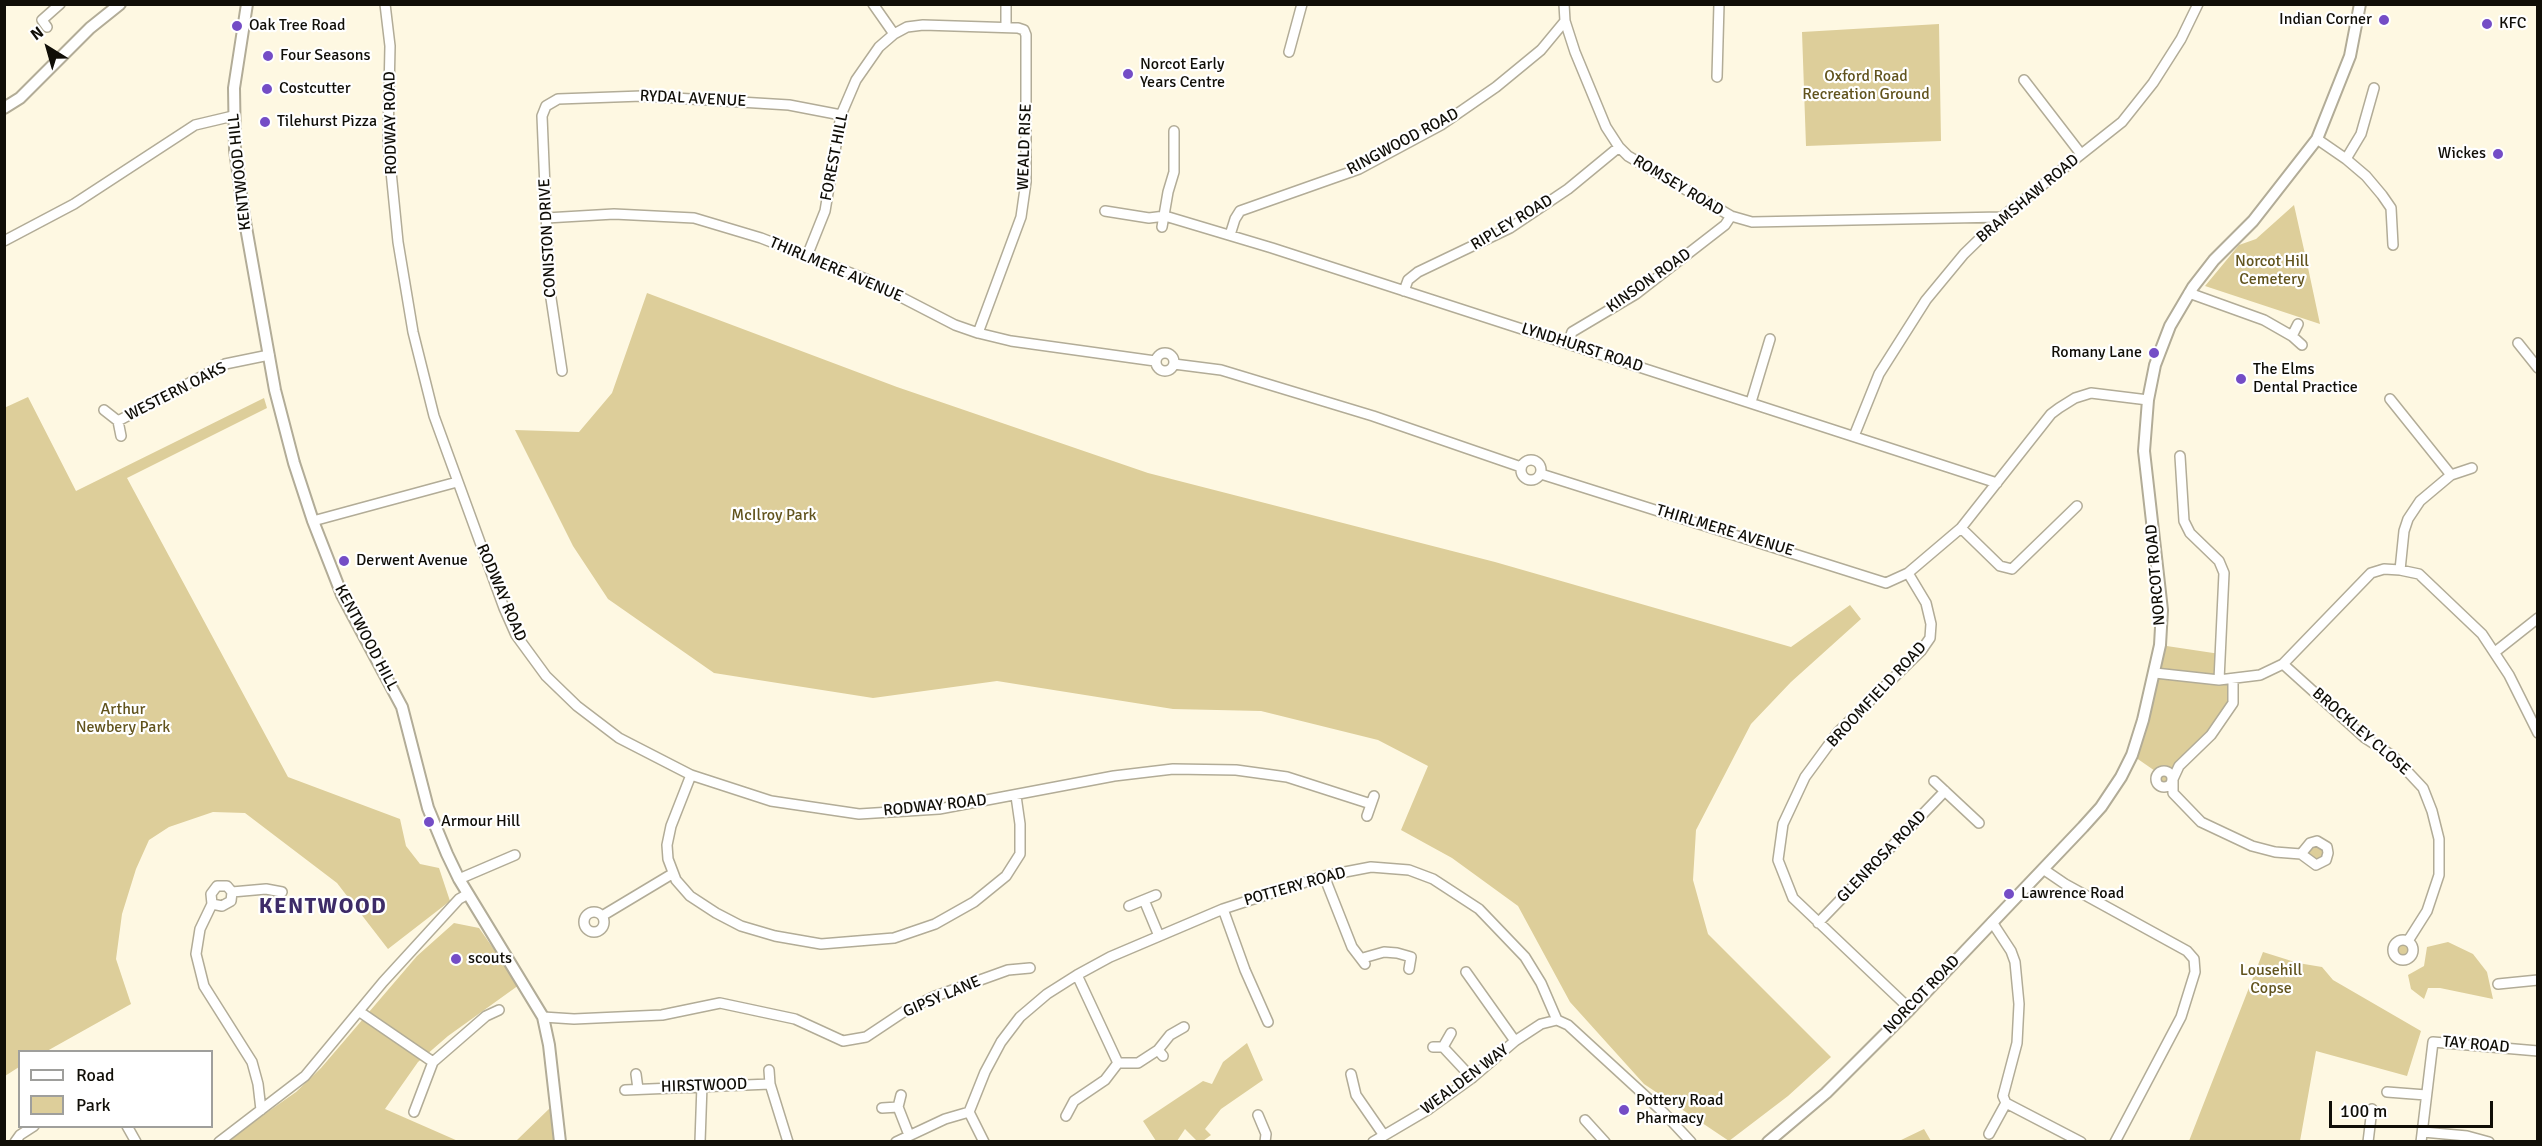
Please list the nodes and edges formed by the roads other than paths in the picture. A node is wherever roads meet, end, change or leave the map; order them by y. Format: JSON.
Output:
{"nodes":[{"id":1,"x":60,"y":4,"type":"edge"},
{"id":2,"x":120,"y":4,"type":"edge"},
{"id":3,"x":247,"y":4,"type":"edge"},
{"id":4,"x":385,"y":4,"type":"edge"},
{"id":5,"x":873,"y":4,"type":"edge"},
{"id":6,"x":1006,"y":4,"type":"edge"},
{"id":7,"x":1302,"y":4,"type":"edge"},
{"id":8,"x":1564,"y":4,"type":"edge"},
{"id":9,"x":1719,"y":4,"type":"edge"},
{"id":10,"x":2198,"y":4,"type":"edge"},
{"id":11,"x":2360,"y":4,"type":"edge"},
{"id":12,"x":2355,"y":10,"type":"edge"},
{"id":13,"x":1565,"y":21,"type":"junction"},
{"id":14,"x":47,"y":27,"type":"dead end"},
{"id":15,"x":1006,"y":27,"type":"junction"},
{"id":16,"x":894,"y":34,"type":"junction"},
{"id":17,"x":1289,"y":52,"type":"dead end"},
{"id":18,"x":1717,"y":76,"type":"dead end"},
{"id":19,"x":2024,"y":80,"type":"dead end"},
{"id":20,"x":2374,"y":88,"type":"dead end"},
{"id":21,"x":546,"y":106,"type":"joint"},
{"id":22,"x":4,"y":108,"type":"edge"},
{"id":23,"x":233,"y":116,"type":"junction"},
{"id":24,"x":841,"y":116,"type":"junction"},
{"id":25,"x":1174,"y":131,"type":"dead end"},
{"id":26,"x":2317,"y":139,"type":"junction"},
{"id":27,"x":1619,"y":147,"type":"junction"},
{"id":28,"x":2081,"y":154,"type":"junction"},
{"id":29,"x":2346,"y":159,"type":"junction"},
{"id":30,"x":1105,"y":211,"type":"dead end"},
{"id":31,"x":1165,"y":216,"type":"junction"},
{"id":32,"x":1731,"y":216,"type":"junction"},
{"id":33,"x":2002,"y":217,"type":"junction"},
{"id":34,"x":546,"y":218,"type":"junction"},
{"id":35,"x":1162,"y":227,"type":"dead end"},
{"id":36,"x":1230,"y":235,"type":"junction"},
{"id":37,"x":4,"y":241,"type":"edge"},
{"id":38,"x":2393,"y":245,"type":"dead end"},
{"id":39,"x":807,"y":256,"type":"junction"},
{"id":40,"x":1404,"y":291,"type":"junction"},
{"id":41,"x":2189,"y":293,"type":"junction"},
{"id":42,"x":2298,"y":324,"type":"dead end"},
{"id":43,"x":978,"y":333,"type":"junction"},
{"id":44,"x":2292,"y":336,"type":"junction"},
{"id":45,"x":1770,"y":339,"type":"dead end"},
{"id":46,"x":2518,"y":343,"type":"dead end"},
{"id":47,"x":1568,"y":344,"type":"junction"},
{"id":48,"x":2302,"y":345,"type":"dead end"},
{"id":49,"x":269,"y":355,"type":"junction"},
{"id":50,"x":2538,"y":368,"type":"edge"},
{"id":51,"x":562,"y":371,"type":"dead end"},
{"id":52,"x":2148,"y":399,"type":"junction"},
{"id":53,"x":2390,"y":399,"type":"dead end"},
{"id":54,"x":1751,"y":402,"type":"junction"},
{"id":55,"x":104,"y":410,"type":"dead end"},
{"id":56,"x":118,"y":421,"type":"junction"},
{"id":57,"x":121,"y":436,"type":"dead end"},
{"id":58,"x":1854,"y":436,"type":"junction"},
{"id":59,"x":2180,"y":456,"type":"dead end"},
{"id":60,"x":1521,"y":467,"type":"junction"},
{"id":61,"x":2472,"y":468,"type":"dead end"},
{"id":62,"x":1541,"y":474,"type":"junction"},
{"id":63,"x":2451,"y":476,"type":"junction"},
{"id":64,"x":457,"y":483,"type":"junction"},
{"id":65,"x":1997,"y":483,"type":"junction"},
{"id":66,"x":2077,"y":506,"type":"dead end"},
{"id":67,"x":313,"y":521,"type":"junction"},
{"id":68,"x":1961,"y":528,"type":"junction"},
{"id":69,"x":2400,"y":570,"type":"junction"},
{"id":70,"x":1908,"y":573,"type":"junction"},
{"id":71,"x":2538,"y":618,"type":"edge"},
{"id":72,"x":2495,"y":652,"type":"junction"},
{"id":73,"x":2283,"y":664,"type":"junction"},
{"id":74,"x":2155,"y":673,"type":"junction"},
{"id":75,"x":2219,"y":680,"type":"junction"},
{"id":76,"x":2233,"y":680,"type":"junction"},
{"id":77,"x":2538,"y":733,"type":"edge"},
{"id":78,"x":691,"y":775,"type":"junction"},
{"id":79,"x":1934,"y":781,"type":"dead end"},
{"id":80,"x":1945,"y":791,"type":"junction"},
{"id":81,"x":1016,"y":796,"type":"junction"},
{"id":82,"x":1367,"y":816,"type":"dead end"},
{"id":83,"x":1979,"y":823,"type":"dead end"},
{"id":84,"x":2301,"y":854,"type":"dead end"},
{"id":85,"x":515,"y":855,"type":"dead end"},
{"id":86,"x":2043,"y":869,"type":"junction"},
{"id":87,"x":672,"y":874,"type":"junction"},
{"id":88,"x":1324,"y":876,"type":"junction"},
{"id":89,"x":459,"y":879,"type":"junction"},
{"id":90,"x":232,"y":892,"type":"junction"},
{"id":91,"x":282,"y":892,"type":"dead end"},
{"id":92,"x":468,"y":894,"type":"junction"},
{"id":93,"x":1156,"y":895,"type":"dead end"},
{"id":94,"x":1144,"y":900,"type":"junction"},
{"id":95,"x":213,"y":903,"type":"junction"},
{"id":96,"x":1129,"y":906,"type":"dead end"},
{"id":97,"x":1224,"y":909,"type":"junction"},
{"id":98,"x":602,"y":916,"type":"dead end"},
{"id":99,"x":1992,"y":922,"type":"junction"},
{"id":100,"x":1818,"y":923,"type":"junction"},
{"id":101,"x":1159,"y":936,"type":"junction"},
{"id":102,"x":2408,"y":941,"type":"dead end"},
{"id":103,"x":1030,"y":968,"type":"dead end"},
{"id":104,"x":1409,"y":969,"type":"dead end"},
{"id":105,"x":1466,"y":972,"type":"dead end"},
{"id":106,"x":1077,"y":975,"type":"junction"},
{"id":107,"x":2538,"y":980,"type":"edge"},
{"id":108,"x":2498,"y":984,"type":"dead end"},
{"id":109,"x":1910,"y":1009,"type":"junction"},
{"id":110,"x":499,"y":1010,"type":"dead end"},
{"id":111,"x":360,"y":1012,"type":"junction"},
{"id":112,"x":543,"y":1017,"type":"junction"},
{"id":113,"x":1557,"y":1020,"type":"junction"},
{"id":114,"x":1268,"y":1022,"type":"dead end"},
{"id":115,"x":1184,"y":1027,"type":"dead end"},
{"id":116,"x":1450,"y":1033,"type":"dead end"},
{"id":117,"x":1515,"y":1041,"type":"junction"},
{"id":118,"x":2538,"y":1051,"type":"edge"},
{"id":119,"x":433,"y":1062,"type":"junction"},
{"id":120,"x":1118,"y":1063,"type":"junction"},
{"id":121,"x":769,"y":1070,"type":"dead end"},
{"id":122,"x":636,"y":1074,"type":"dead end"},
{"id":123,"x":1352,"y":1074,"type":"dead end"},
{"id":124,"x":1472,"y":1078,"type":"junction"},
{"id":125,"x":770,"y":1084,"type":"junction"},
{"id":126,"x":702,"y":1085,"type":"junction"},
{"id":127,"x":638,"y":1089,"type":"junction"},
{"id":128,"x":625,"y":1090,"type":"dead end"},
{"id":129,"x":2387,"y":1092,"type":"dead end"},
{"id":130,"x":901,"y":1095,"type":"dead end"},
{"id":131,"x":2426,"y":1095,"type":"junction"},
{"id":132,"x":2006,"y":1103,"type":"junction"},
{"id":133,"x":898,"y":1107,"type":"junction"},
{"id":134,"x":882,"y":1108,"type":"dead end"},
{"id":135,"x":2372,"y":1109,"type":"dead end"},
{"id":136,"x":261,"y":1110,"type":"junction"},
{"id":137,"x":414,"y":1112,"type":"dead end"},
{"id":138,"x":969,"y":1112,"type":"junction"},
{"id":139,"x":1258,"y":1115,"type":"dead end"},
{"id":140,"x":1066,"y":1116,"type":"dead end"},
{"id":141,"x":1585,"y":1120,"type":"dead end"},
{"id":142,"x":31,"y":1128,"type":"edge"},
{"id":143,"x":128,"y":1128,"type":"edge"},
{"id":144,"x":1786,"y":1129,"type":"junction"},
{"id":145,"x":1383,"y":1134,"type":"junction"},
{"id":146,"x":1989,"y":1134,"type":"dead end"},
{"id":147,"x":909,"y":1135,"type":"junction"},
{"id":148,"x":2422,"y":1137,"type":"edge"},
{"id":149,"x":1688,"y":1140,"type":"edge"},
{"id":150,"x":15,"y":1142,"type":"edge"},
{"id":151,"x":136,"y":1142,"type":"edge"},
{"id":152,"x":219,"y":1142,"type":"edge"},
{"id":153,"x":560,"y":1142,"type":"edge"},
{"id":154,"x":700,"y":1142,"type":"edge"},
{"id":155,"x":788,"y":1142,"type":"edge"},
{"id":156,"x":897,"y":1142,"type":"edge"},
{"id":157,"x":984,"y":1142,"type":"edge"},
{"id":158,"x":1265,"y":1142,"type":"edge"},
{"id":159,"x":1373,"y":1142,"type":"edge"},
{"id":160,"x":1605,"y":1142,"type":"edge"},
{"id":161,"x":1768,"y":1142,"type":"edge"},
{"id":162,"x":1775,"y":1142,"type":"edge"},
{"id":163,"x":2081,"y":1142,"type":"edge"},
{"id":164,"x":2115,"y":1142,"type":"edge"},
{"id":165,"x":2368,"y":1142,"type":"edge"},
{"id":166,"x":2489,"y":1142,"type":"edge"}],
"edges":[{"from":1,"to":14,"type":"street"},
{"from":2,"to":22,"type":"street"},
{"from":3,"to":23,"type":"street","name":"KENTWOOD HILL"},
{"from":4,"to":64,"type":"street","name":"RODWAY ROAD"},
{"from":5,"to":16,"type":"street"},
{"from":6,"to":15,"type":"street"},
{"from":7,"to":17,"type":"street"},
{"from":8,"to":13,"type":"street","name":"ROMSEY ROAD"},
{"from":9,"to":18,"type":"street"},
{"from":10,"to":28,"type":"street","name":"BRAMSHAW ROAD"},
{"from":11,"to":12,"type":"street","name":"NORCOT ROAD"},
{"from":12,"to":26,"type":"street","name":"NORCOT ROAD"},
{"from":13,"to":27,"type":"street","name":"ROMSEY ROAD"},
{"from":13,"to":36,"type":"street","name":"RINGWOOD ROAD"},
{"from":15,"to":16,"type":"street"},
{"from":15,"to":43,"type":"street","name":"WEALD RISE"},
{"from":16,"to":24,"type":"street","name":"FOREST HILL"},
{"from":19,"to":28,"type":"street"},
{"from":20,"to":29,"type":"street"},
{"from":21,"to":24,"type":"street","name":"RYDAL AVENUE"},
{"from":21,"to":34,"type":"street","name":"CONISTON DRIVE"},
{"from":23,"to":37,"type":"street"},
{"from":23,"to":49,"type":"street","name":"KENTWOOD HILL"},
{"from":24,"to":39,"type":"street","name":"FOREST HILL"},
{"from":25,"to":31,"type":"street"},
{"from":26,"to":29,"type":"street"},
{"from":26,"to":41,"type":"street","name":"NORCOT ROAD"},
{"from":27,"to":32,"type":"street","name":"ROMSEY ROAD"},
{"from":27,"to":40,"type":"street","name":"RIPLEY ROAD"},
{"from":28,"to":33,"type":"street","name":"BRAMSHAW ROAD"},
{"from":29,"to":38,"type":"street"},
{"from":30,"to":31,"type":"street","name":"LYNDHURST ROAD"},
{"from":31,"to":35,"type":"street"},
{"from":31,"to":36,"type":"street","name":"LYNDHURST ROAD"},
{"from":32,"to":33,"type":"street","name":"ROMSEY ROAD"},
{"from":32,"to":47,"type":"street","name":"KINSON ROAD"},
{"from":33,"to":58,"type":"street","name":"BRAMSHAW ROAD"},
{"from":34,"to":39,"type":"street","name":"THIRLMERE AVENUE"},
{"from":34,"to":51,"type":"street","name":"CONISTON DRIVE"},
{"from":36,"to":40,"type":"street","name":"LYNDHURST ROAD"},
{"from":39,"to":43,"type":"street","name":"THIRLMERE AVENUE"},
{"from":40,"to":47,"type":"street","name":"LYNDHURST ROAD"},
{"from":41,"to":44,"type":"street"},
{"from":41,"to":52,"type":"street","name":"NORCOT ROAD"},
{"from":42,"to":44,"type":"street"},
{"from":43,"to":60,"type":"street","name":"THIRLMERE AVENUE"},
{"from":44,"to":48,"type":"street"},
{"from":45,"to":54,"type":"street"},
{"from":46,"to":50,"type":"street"},
{"from":47,"to":54,"type":"street","name":"LYNDHURST ROAD"},
{"from":49,"to":56,"type":"street","name":"WESTERN OAKS"},
{"from":49,"to":67,"type":"street","name":"KENTWOOD HILL"},
{"from":52,"to":65,"type":"street"},
{"from":52,"to":74,"type":"street","name":"NORCOT ROAD"},
{"from":53,"to":63,"type":"street"},
{"from":54,"to":58,"type":"street","name":"LYNDHURST ROAD"},
{"from":55,"to":56,"type":"street","name":"WESTERN OAKS"},
{"from":56,"to":57,"type":"street","name":"WESTERN OAKS"},
{"from":58,"to":65,"type":"street","name":"LYNDHURST ROAD"},
{"from":59,"to":75,"type":"street"},
{"from":60,"to":62,"type":"street","name":"THIRLMERE AVENUE"},
{"from":60,"to":62,"type":"street","name":"THIRLMERE AVENUE"},
{"from":61,"to":63,"type":"street"},
{"from":62,"to":70,"type":"street","name":"THIRLMERE AVENUE"},
{"from":63,"to":69,"type":"street"},
{"from":64,"to":67,"type":"street"},
{"from":64,"to":78,"type":"street","name":"RODWAY ROAD"},
{"from":65,"to":68,"type":"street"},
{"from":66,"to":68,"type":"street"},
{"from":67,"to":89,"type":"street","name":"KENTWOOD HILL"},
{"from":68,"to":70,"type":"street"},
{"from":69,"to":72,"type":"street"},
{"from":69,"to":73,"type":"street"},
{"from":70,"to":100,"type":"street","name":"BROOMFIELD ROAD"},
{"from":71,"to":72,"type":"street"},
{"from":72,"to":77,"type":"street"},
{"from":73,"to":76,"type":"street"},
{"from":73,"to":102,"type":"street","name":"BROCKLEY CLOSE"},
{"from":74,"to":75,"type":"street"},
{"from":74,"to":86,"type":"street","name":"NORCOT ROAD"},
{"from":75,"to":76,"type":"street"},
{"from":76,"to":84,"type":"street"},
{"from":78,"to":81,"type":"street","name":"RODWAY ROAD"},
{"from":78,"to":87,"type":"street"},
{"from":79,"to":80,"type":"street"},
{"from":80,"to":83,"type":"street"},
{"from":80,"to":100,"type":"street","name":"GLENROSA ROAD"},
{"from":81,"to":82,"type":"street","name":"RODWAY ROAD"},
{"from":81,"to":87,"type":"street"},
{"from":85,"to":89,"type":"street"},
{"from":86,"to":99,"type":"street","name":"NORCOT ROAD"},
{"from":86,"to":164,"type":"street"},
{"from":87,"to":98,"type":"street"},
{"from":88,"to":97,"type":"street","name":"POTTERY ROAD"},
{"from":88,"to":104,"type":"street"},
{"from":88,"to":113,"type":"street","name":"POTTERY ROAD"},
{"from":89,"to":92,"type":"street","name":"KENTWOOD HILL"},
{"from":90,"to":91,"type":"street"},
{"from":90,"to":95,"type":"street"},
{"from":90,"to":95,"type":"street"},
{"from":92,"to":111,"type":"street"},
{"from":92,"to":112,"type":"street","name":"KENTWOOD HILL"},
{"from":93,"to":94,"type":"street"},
{"from":94,"to":96,"type":"street"},
{"from":94,"to":101,"type":"street"},
{"from":95,"to":136,"type":"street"},
{"from":97,"to":101,"type":"street","name":"POTTERY ROAD"},
{"from":97,"to":114,"type":"street"},
{"from":99,"to":109,"type":"street","name":"NORCOT ROAD"},
{"from":99,"to":132,"type":"street"},
{"from":100,"to":109,"type":"street","name":"BROOMFIELD ROAD"},
{"from":101,"to":106,"type":"street","name":"POTTERY ROAD"},
{"from":103,"to":112,"type":"street","name":"GIPSY LANE"},
{"from":105,"to":117,"type":"street"},
{"from":106,"to":120,"type":"street"},
{"from":106,"to":138,"type":"street","name":"POTTERY ROAD"},
{"from":107,"to":108,"type":"street"},
{"from":109,"to":144,"type":"street","name":"NORCOT ROAD"},
{"from":110,"to":119,"type":"street"},
{"from":111,"to":119,"type":"street"},
{"from":111,"to":136,"type":"street"},
{"from":112,"to":153,"type":"street","name":"KENTWOOD HILL"},
{"from":113,"to":117,"type":"street","name":"WEALDEN WAY"},
{"from":113,"to":149,"type":"street"},
{"from":115,"to":120,"type":"street"},
{"from":116,"to":124,"type":"street"},
{"from":117,"to":124,"type":"street","name":"WEALDEN WAY"},
{"from":118,"to":131,"type":"street","name":"TAY ROAD"},
{"from":119,"to":137,"type":"street"},
{"from":120,"to":140,"type":"street"},
{"from":121,"to":125,"type":"street","name":"HIRSTWOOD"},
{"from":122,"to":127,"type":"street","name":"HIRSTWOOD"},
{"from":123,"to":145,"type":"street"},
{"from":124,"to":145,"type":"street","name":"WEALDEN WAY"},
{"from":125,"to":126,"type":"street","name":"HIRSTWOOD"},
{"from":125,"to":155,"type":"street","name":"HIRSTWOOD"},
{"from":126,"to":127,"type":"street","name":"HIRSTWOOD"},
{"from":126,"to":154,"type":"street"},
{"from":127,"to":128,"type":"street","name":"HIRSTWOOD"},
{"from":129,"to":131,"type":"street"},
{"from":130,"to":133,"type":"street"},
{"from":131,"to":148,"type":"street","name":"TAY ROAD"},
{"from":132,"to":146,"type":"street"},
{"from":132,"to":163,"type":"street"},
{"from":133,"to":134,"type":"street"},
{"from":133,"to":147,"type":"street"},
{"from":135,"to":165,"type":"street"},
{"from":136,"to":152,"type":"street"},
{"from":138,"to":147,"type":"street"},
{"from":138,"to":157,"type":"street"},
{"from":139,"to":158,"type":"street"},
{"from":141,"to":160,"type":"street"},
{"from":142,"to":150,"type":"street"},
{"from":143,"to":151,"type":"street"},
{"from":144,"to":161,"type":"street","name":"NORCOT ROAD"},
{"from":144,"to":162,"type":"street","name":"NORCOT ROAD"},
{"from":145,"to":159,"type":"street","name":"WEALDEN WAY"},
{"from":147,"to":156,"type":"street"},
{"from":148,"to":166,"type":"street"}]}
